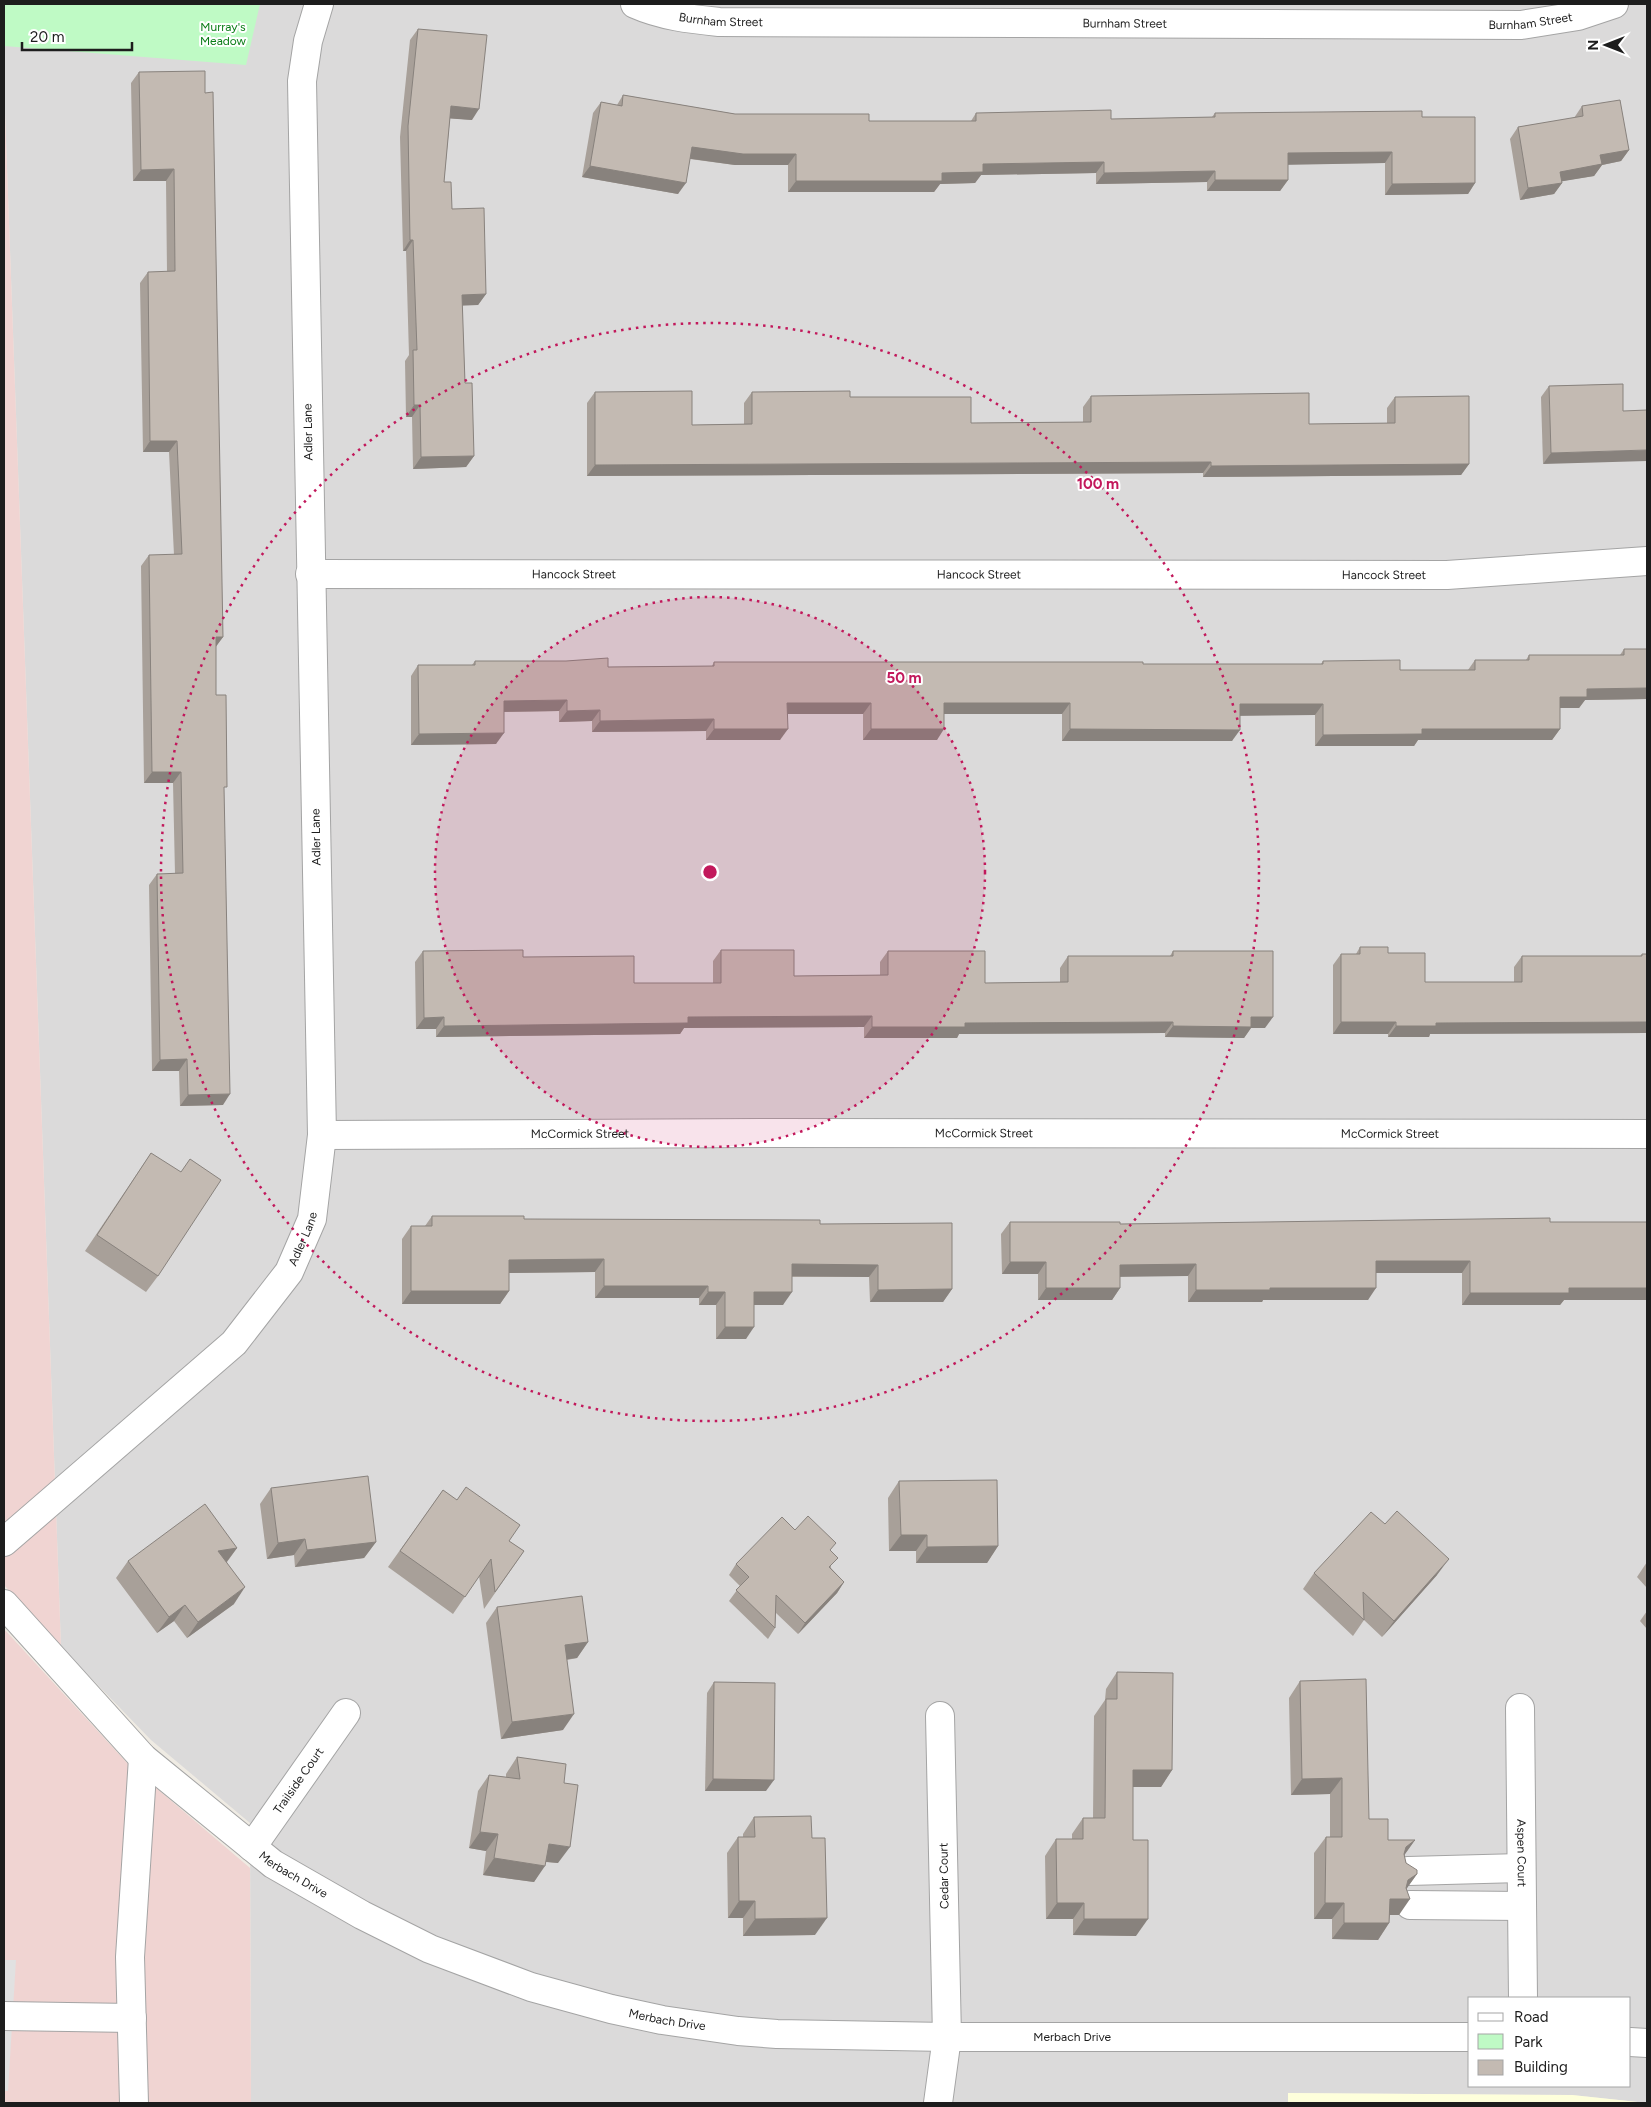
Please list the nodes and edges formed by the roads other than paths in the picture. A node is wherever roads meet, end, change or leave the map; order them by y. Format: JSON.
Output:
{"nodes":[{"id":1,"x":319,"y":4,"type":"edge"},
{"id":2,"x":635,"y":4,"type":"edge"},
{"id":3,"x":1614,"y":4,"type":"edge"},
{"id":4,"x":1647,"y":561,"type":"edge"},
{"id":5,"x":310,"y":574,"type":"junction"},
{"id":6,"x":1647,"y":1134,"type":"edge"},
{"id":7,"x":322,"y":1135,"type":"junction"},
{"id":8,"x":4,"y":1542,"type":"edge"},
{"id":9,"x":4,"y":1604,"type":"edge"},
{"id":10,"x":1520,"y":1708,"type":"dead end"},
{"id":11,"x":346,"y":1713,"type":"dead end"},
{"id":12,"x":940,"y":1716,"type":"dead end"},
{"id":13,"x":143,"y":1758,"type":"junction"},
{"id":14,"x":252,"y":1848,"type":"junction"},
{"id":15,"x":1521,"y":1868,"type":"junction"},
{"id":16,"x":1408,"y":1871,"type":"edge"},
{"id":17,"x":1410,"y":1905,"type":"edge"},
{"id":18,"x":1522,"y":1906,"type":"junction"},
{"id":19,"x":1523,"y":1997,"type":"edge"},
{"id":20,"x":4,"y":2016,"type":"edge"},
{"id":21,"x":132,"y":2018,"type":"junction"},
{"id":22,"x":947,"y":2037,"type":"junction"},
{"id":23,"x":1468,"y":2037,"type":"edge"},
{"id":24,"x":1631,"y":2042,"type":"edge"},
{"id":25,"x":1647,"y":2043,"type":"edge"},
{"id":26,"x":134,"y":2103,"type":"edge"},
{"id":27,"x":938,"y":2103,"type":"edge"}],
"edges":[{"from":1,"to":5,"type":"street","name":"Adler Lane"},
{"from":2,"to":3,"type":"street","name":"Burnham Street"},
{"from":4,"to":5,"type":"street","name":"Hancock Street"},
{"from":5,"to":7,"type":"street","name":"Adler Lane"},
{"from":6,"to":7,"type":"street","name":"McCormick Street"},
{"from":7,"to":8,"type":"street","name":"Adler Lane"},
{"from":9,"to":13,"type":"street","name":"Merbach Drive"},
{"from":10,"to":15,"type":"street","name":"Aspen Court"},
{"from":11,"to":14,"type":"street","name":"Trailside Court"},
{"from":12,"to":22,"type":"street","name":"Cedar Court"},
{"from":13,"to":14,"type":"street","name":"Merbach Drive"},
{"from":13,"to":21,"type":"street"},
{"from":14,"to":22,"type":"street","name":"Merbach Drive"},
{"from":15,"to":16,"type":"street"},
{"from":15,"to":18,"type":"street","name":"Aspen Court"},
{"from":17,"to":18,"type":"street"},
{"from":18,"to":19,"type":"street","name":"Aspen Court"},
{"from":20,"to":21,"type":"street"},
{"from":21,"to":26,"type":"street"},
{"from":22,"to":23,"type":"street","name":"Merbach Drive"},
{"from":22,"to":27,"type":"street","name":"Cedar Court"},
{"from":24,"to":25,"type":"street"}]}
